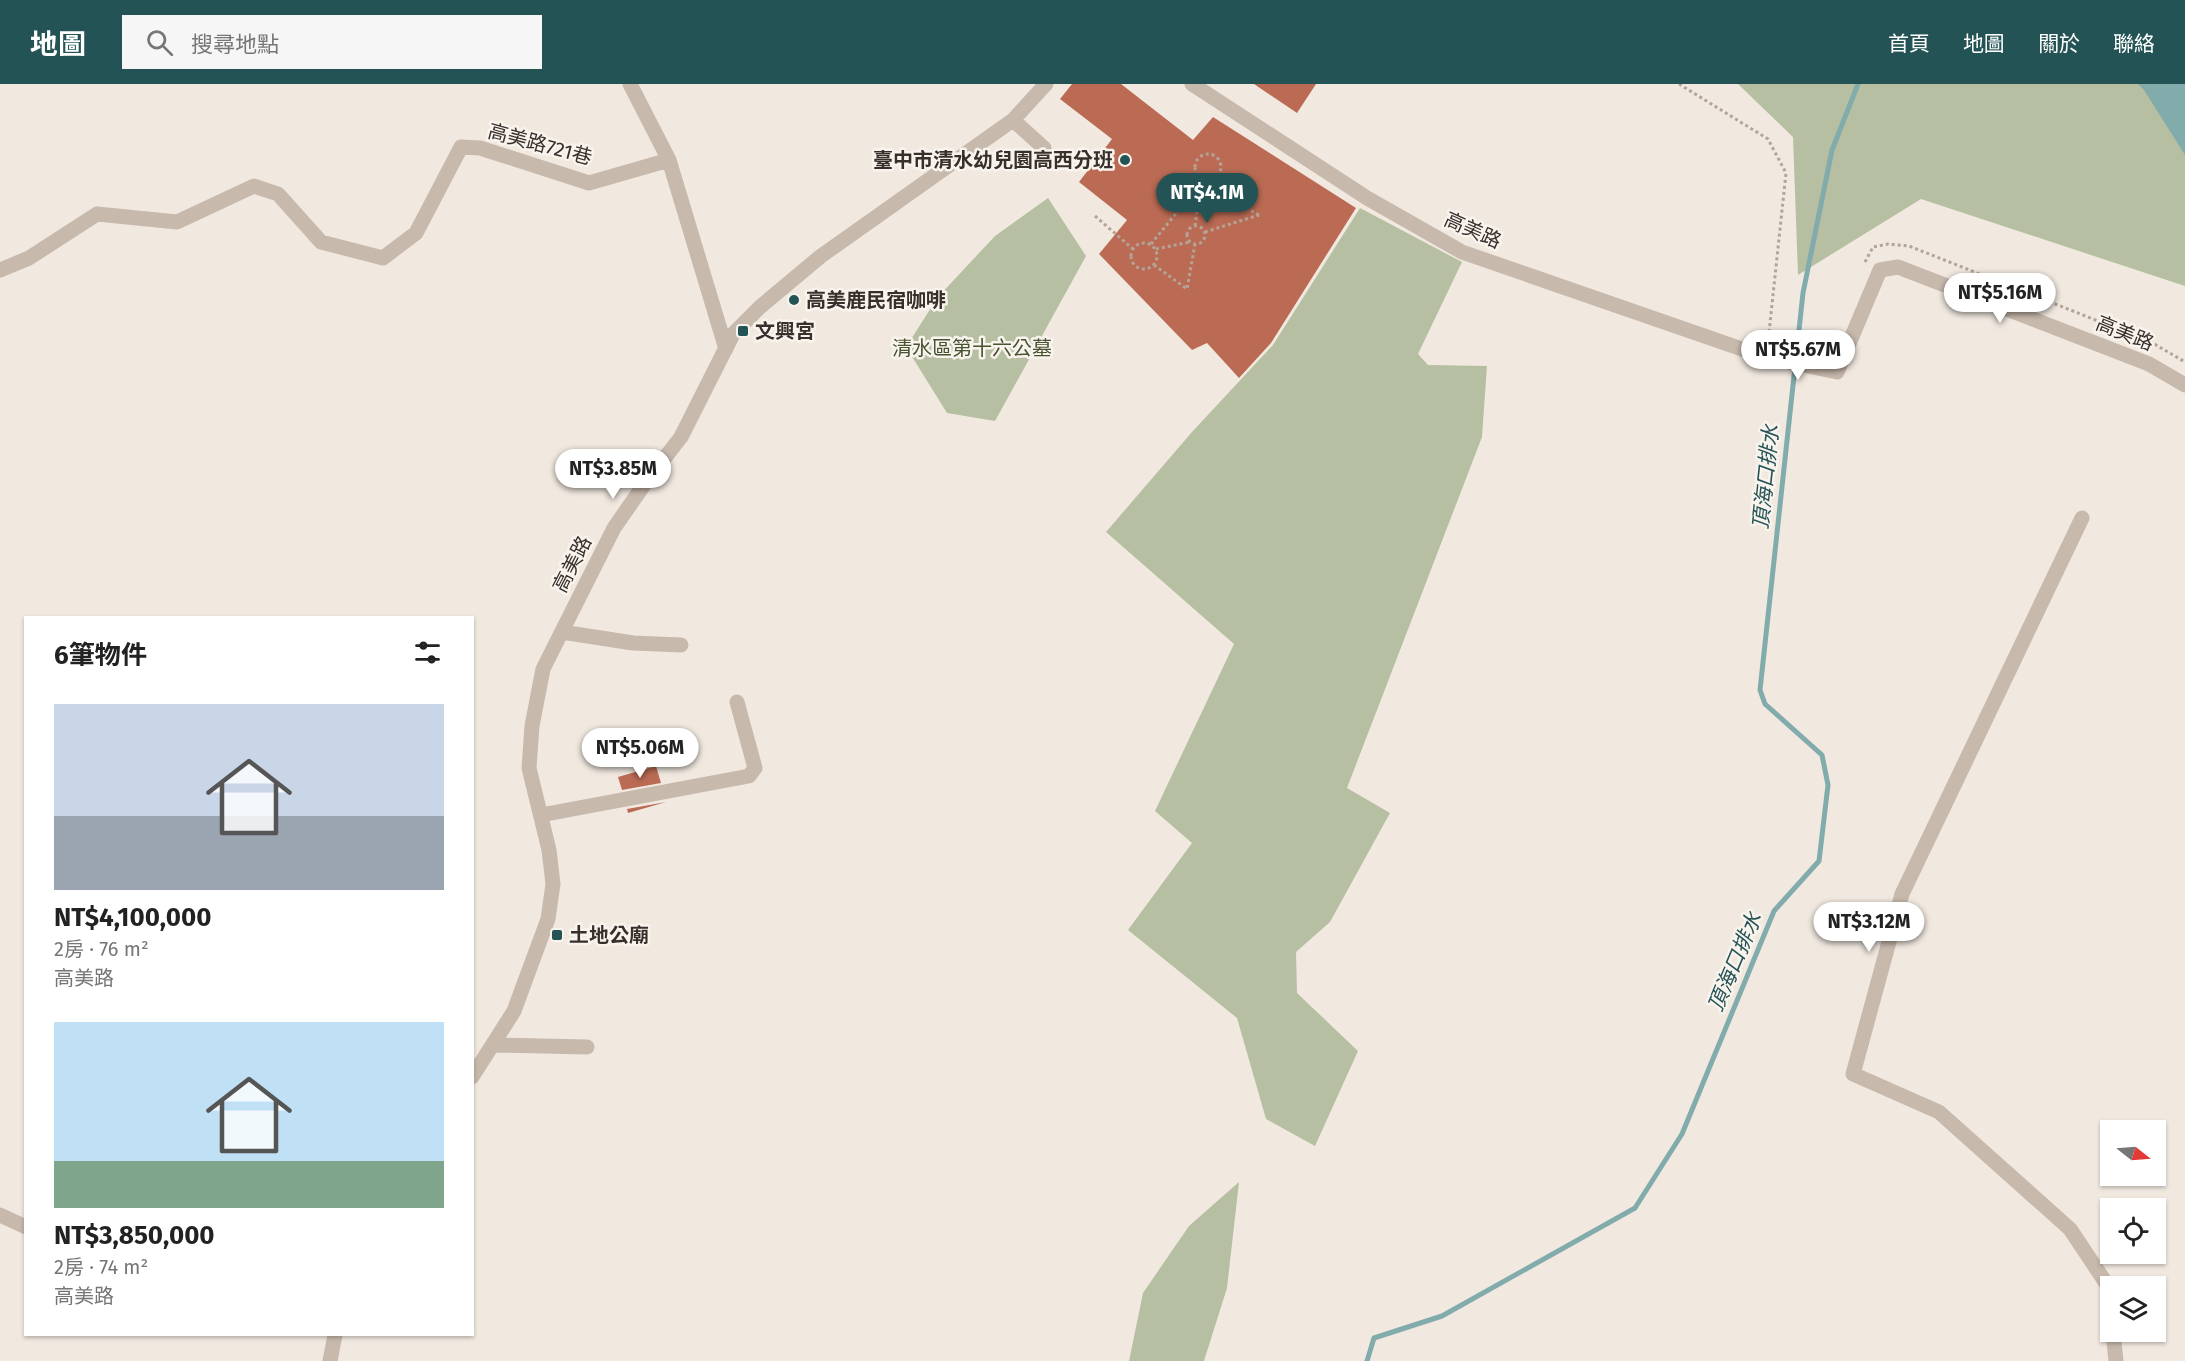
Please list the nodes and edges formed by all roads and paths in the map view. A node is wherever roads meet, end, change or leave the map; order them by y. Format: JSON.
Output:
{"nodes":[{"id":1,"x":630,"y":84,"type":"edge"},
{"id":2,"x":1046,"y":84,"type":"edge"},
{"id":3,"x":1192,"y":84,"type":"edge"},
{"id":4,"x":1679,"y":84,"type":"edge"},
{"id":5,"x":1013,"y":120,"type":"junction"},
{"id":6,"x":1044,"y":148,"type":"dead end"},
{"id":7,"x":669,"y":160,"type":"junction"},
{"id":8,"x":1201,"y":180,"type":"junction"},
{"id":9,"x":1095,"y":216,"type":"dead end"},
{"id":10,"x":1195,"y":226,"type":"junction"},
{"id":11,"x":1205,"y":232,"type":"junction"},
{"id":12,"x":1190,"y":242,"type":"junction"},
{"id":13,"x":1151,"y":244,"type":"junction"},
{"id":14,"x":1195,"y":244,"type":"junction"},
{"id":15,"x":1133,"y":249,"type":"junction"},
{"id":16,"x":1156,"y":249,"type":"junction"},
{"id":17,"x":1154,"y":265,"type":"junction"},
{"id":18,"x":0,"y":270,"type":"edge"},
{"id":19,"x":726,"y":349,"type":"junction"},
{"id":20,"x":1766,"y":351,"type":"junction"},
{"id":21,"x":2185,"y":385,"type":"edge"},
{"id":22,"x":2082,"y":518,"type":"dead end"},
{"id":23,"x":562,"y":632,"type":"junction"},
{"id":24,"x":681,"y":645,"type":"dead end"},
{"id":25,"x":737,"y":702,"type":"dead end"},
{"id":26,"x":541,"y":815,"type":"junction"},
{"id":27,"x":493,"y":1046,"type":"junction"},
{"id":28,"x":587,"y":1047,"type":"dead end"},
{"id":29,"x":474,"y":1074,"type":"edge"},
{"id":30,"x":0,"y":1215,"type":"edge"},
{"id":31,"x":24,"y":1226,"type":"edge"},
{"id":32,"x":2101,"y":1276,"type":"edge"},
{"id":33,"x":330,"y":1336,"type":"edge"},
{"id":34,"x":2114,"y":1342,"type":"edge"},
{"id":35,"x":330,"y":1361,"type":"edge"},
{"id":36,"x":2116,"y":1361,"type":"edge"}],
"edges":[{"from":1,"to":7,"type":"street"},
{"from":2,"to":5,"type":"street","name":"高美路"},
{"from":3,"to":20,"type":"street","name":"高美路"},
{"from":4,"to":20,"type":"path"},
{"from":5,"to":6,"type":"street"},
{"from":5,"to":19,"type":"street","name":"高美路"},
{"from":7,"to":18,"type":"street","name":"高美路721巷"},
{"from":7,"to":19,"type":"street"},
{"from":8,"to":8,"type":"path"},
{"from":8,"to":10,"type":"path"},
{"from":8,"to":11,"type":"path"},
{"from":8,"to":13,"type":"path"},
{"from":9,"to":15,"type":"path"},
{"from":10,"to":11,"type":"path"},
{"from":10,"to":12,"type":"path"},
{"from":11,"to":14,"type":"path"},
{"from":12,"to":14,"type":"path"},
{"from":12,"to":16,"type":"path"},
{"from":13,"to":15,"type":"path"},
{"from":13,"to":16,"type":"path"},
{"from":14,"to":17,"type":"path"},
{"from":15,"to":17,"type":"path"},
{"from":16,"to":17,"type":"path"},
{"from":19,"to":23,"type":"street","name":"高美路"},
{"from":20,"to":21,"type":"street","name":"高美路"},
{"from":22,"to":32,"type":"street"},
{"from":23,"to":24,"type":"street"},
{"from":23,"to":26,"type":"street","name":"高美路"},
{"from":25,"to":26,"type":"street"},
{"from":26,"to":27,"type":"street","name":"高美路"},
{"from":27,"to":28,"type":"street"},
{"from":27,"to":29,"type":"street","name":"高美路"},
{"from":30,"to":31,"type":"street"},
{"from":33,"to":35,"type":"street"},
{"from":34,"to":36,"type":"street"}]}
